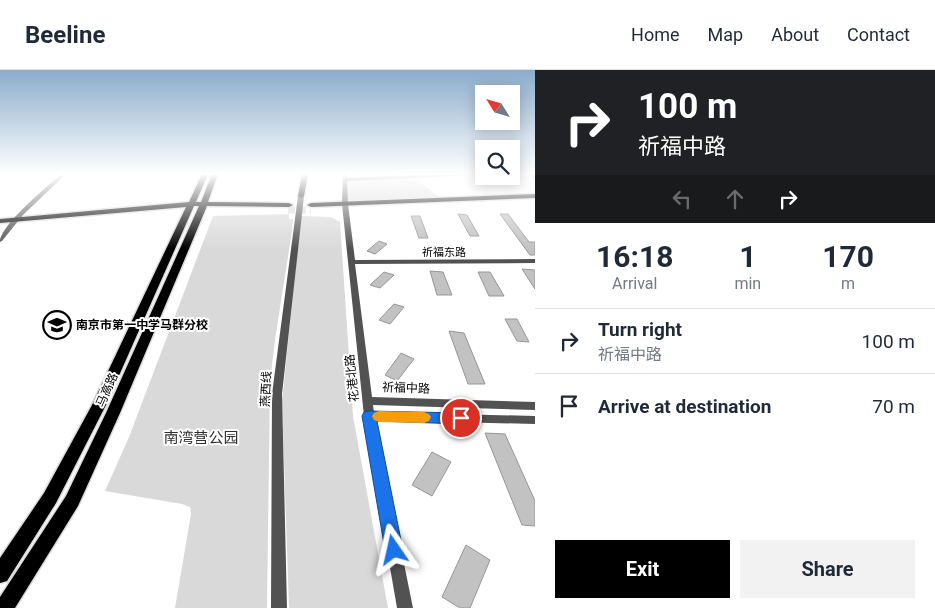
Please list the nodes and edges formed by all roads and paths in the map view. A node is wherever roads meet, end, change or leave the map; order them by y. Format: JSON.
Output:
{"nodes":[{"id":1,"x":37,"y":199,"type":"edge"},
{"id":2,"x":199,"y":199,"type":"edge"},
{"id":3,"x":202,"y":199,"type":"edge"},
{"id":4,"x":301,"y":199,"type":"edge"},
{"id":5,"x":346,"y":199,"type":"edge"},
{"id":6,"x":482,"y":199,"type":"edge"},
{"id":7,"x":535,"y":201,"type":"edge"},
{"id":8,"x":197,"y":207,"type":"junction"},
{"id":9,"x":289,"y":207,"type":"tunnel mouth"},
{"id":10,"x":346,"y":207,"type":"junction"},
{"id":11,"x":311,"y":208,"type":"tunnel mouth"},
{"id":12,"x":148,"y":211,"type":"junction"},
{"id":13,"x":15,"y":220,"type":"junction"},
{"id":14,"x":0,"y":222,"type":"edge"},
{"id":15,"x":10,"y":227,"type":"junction"},
{"id":16,"x":0,"y":228,"type":"edge"},
{"id":17,"x":0,"y":240,"type":"edge"},
{"id":18,"x":535,"y":261,"type":"edge"},
{"id":19,"x":352,"y":262,"type":"junction"},
{"id":20,"x":367,"y":400,"type":"junction"},
{"id":21,"x":535,"y":406,"type":"edge"},
{"id":22,"x":369,"y":416,"type":"junction"},
{"id":23,"x":535,"y":420,"type":"edge"},
{"id":24,"x":0,"y":574,"type":"edge"},
{"id":25,"x":4,"y":608,"type":"edge"},
{"id":26,"x":279,"y":608,"type":"edge"},
{"id":27,"x":405,"y":608,"type":"edge"}],
"edges":[{"from":1,"to":13,"type":"street"},
{"from":2,"to":8,"type":"main road","name":"马高路"},
{"from":3,"to":8,"type":"main road","name":"马高路"},
{"from":4,"to":26,"type":"street","name":"燕西线"},
{"from":5,"to":10,"type":"street","name":"花港北路"},
{"from":6,"to":10,"type":"main road"},
{"from":7,"to":10,"type":"main road"},
{"from":8,"to":9,"type":"main road"},
{"from":8,"to":12,"type":"main road"},
{"from":8,"to":24,"type":"main road","name":"马高路"},
{"from":8,"to":25,"type":"main road","name":"马高路"},
{"from":10,"to":11,"type":"main road"},
{"from":10,"to":19,"type":"street","name":"花港北路"},
{"from":12,"to":13,"type":"main road"},
{"from":12,"to":15,"type":"main road"},
{"from":13,"to":14,"type":"main road"},
{"from":13,"to":15,"type":"street"},
{"from":15,"to":16,"type":"main road"},
{"from":15,"to":17,"type":"street"},
{"from":18,"to":19,"type":"street","name":"祈福东路"},
{"from":19,"to":20,"type":"street","name":"花港北路"},
{"from":20,"to":21,"type":"street","name":"祈福中路"},
{"from":20,"to":22,"type":"street","name":"花港北路"},
{"from":22,"to":23,"type":"street"},
{"from":22,"to":27,"type":"street","name":"花港北路"}]}
